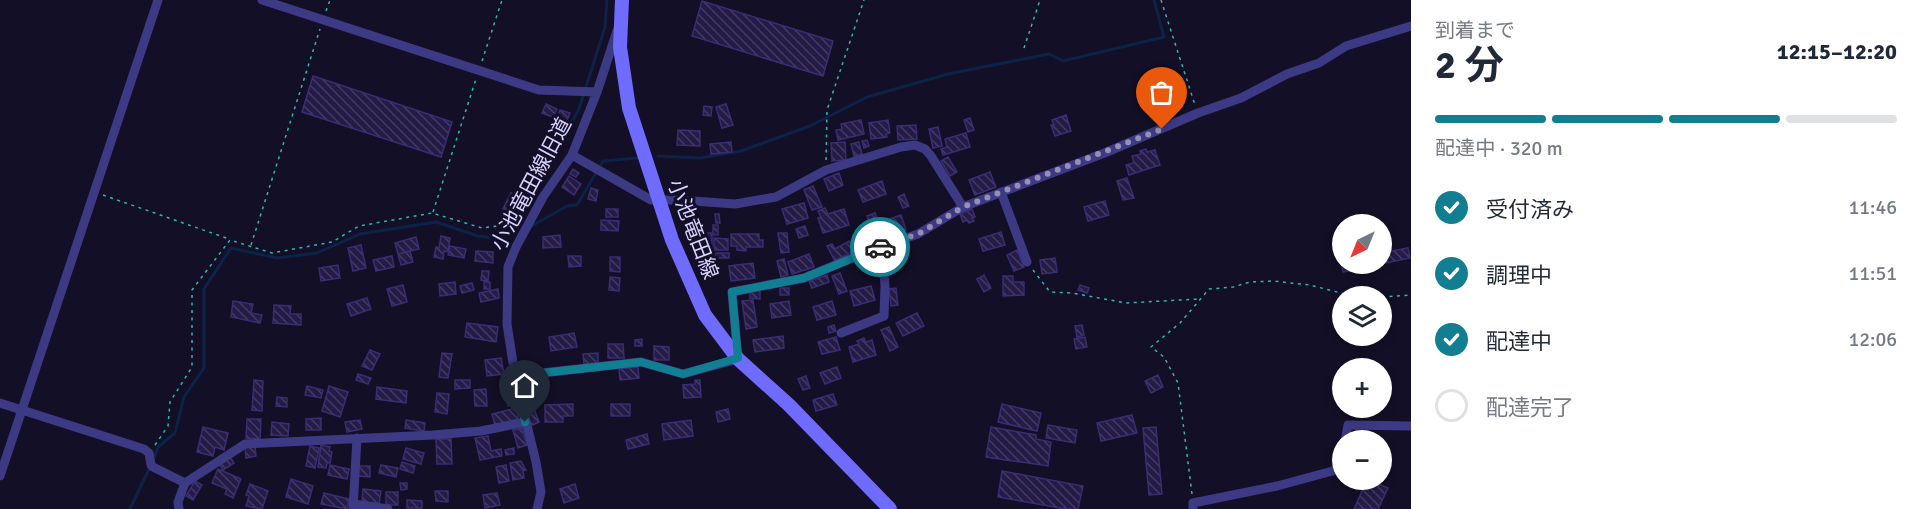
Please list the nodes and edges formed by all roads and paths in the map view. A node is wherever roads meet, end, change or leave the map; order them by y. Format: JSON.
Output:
{"nodes":[{"id":1,"x":158,"y":0,"type":"edge"},
{"id":2,"x":262,"y":0,"type":"edge"},
{"id":3,"x":330,"y":0,"type":"edge"},
{"id":4,"x":502,"y":0,"type":"edge"},
{"id":5,"x":622,"y":0,"type":"edge"},
{"id":6,"x":627,"y":0,"type":"edge"},
{"id":7,"x":864,"y":0,"type":"edge"},
{"id":8,"x":1040,"y":0,"type":"edge"},
{"id":9,"x":1161,"y":0,"type":"edge"},
{"id":10,"x":324,"y":19,"type":"junction"},
{"id":11,"x":620,"y":22,"type":"junction"},
{"id":12,"x":1411,"y":26,"type":"edge"},
{"id":13,"x":1024,"y":48,"type":"dead end"},
{"id":14,"x":480,"y":69,"type":"junction"},
{"id":15,"x":588,"y":91,"type":"junction"},
{"id":16,"x":1198,"y":114,"type":"junction"},
{"id":17,"x":572,"y":155,"type":"junction"},
{"id":18,"x":826,"y":170,"type":"junction"},
{"id":19,"x":94,"y":191,"type":"junction"},
{"id":20,"x":1000,"y":192,"type":"junction"},
{"id":21,"x":658,"y":200,"type":"junction"},
{"id":22,"x":963,"y":207,"type":"junction"},
{"id":23,"x":432,"y":213,"type":"junction"},
{"id":24,"x":506,"y":225,"type":"dead end"},
{"id":25,"x":230,"y":240,"type":"junction"},
{"id":26,"x":250,"y":246,"type":"junction"},
{"id":27,"x":882,"y":247,"type":"junction"},
{"id":28,"x":1027,"y":262,"type":"joint"},
{"id":29,"x":1332,"y":291,"type":"edge"},
{"id":30,"x":1411,"y":295,"type":"edge"},
{"id":31,"x":1392,"y":296,"type":"edge"},
{"id":32,"x":1200,"y":298,"type":"junction"},
{"id":33,"x":841,"y":333,"type":"dead end"},
{"id":34,"x":738,"y":358,"type":"junction"},
{"id":35,"x":515,"y":376,"type":"junction"},
{"id":36,"x":0,"y":403,"type":"edge"},
{"id":37,"x":22,"y":410,"type":"junction"},
{"id":38,"x":525,"y":422,"type":"junction"},
{"id":39,"x":1411,"y":426,"type":"edge"},
{"id":40,"x":1347,"y":430,"type":"edge"},
{"id":41,"x":357,"y":438,"type":"junction"},
{"id":42,"x":149,"y":453,"type":"junction"},
{"id":43,"x":1332,"y":471,"type":"edge"},
{"id":44,"x":0,"y":476,"type":"edge"},
{"id":45,"x":185,"y":483,"type":"junction"},
{"id":46,"x":354,"y":506,"type":"edge"},
{"id":47,"x":1193,"y":506,"type":"edge"},
{"id":48,"x":179,"y":509,"type":"edge"},
{"id":49,"x":388,"y":509,"type":"edge"},
{"id":50,"x":537,"y":509,"type":"edge"},
{"id":51,"x":890,"y":509,"type":"edge"}],
"edges":[{"from":1,"to":19,"type":"street"},
{"from":2,"to":10,"type":"street"},
{"from":3,"to":10,"type":"path"},
{"from":4,"to":14,"type":"path"},
{"from":5,"to":11,"type":"main road","name":"小池竜田線"},
{"from":6,"to":11,"type":"street","name":"小池竜田線旧道"},
{"from":7,"to":18,"type":"path"},
{"from":8,"to":13,"type":"path"},
{"from":9,"to":16,"type":"path"},
{"from":10,"to":14,"type":"street"},
{"from":10,"to":26,"type":"path"},
{"from":11,"to":15,"type":"street","name":"小池竜田線旧道"},
{"from":11,"to":21,"type":"main road","name":"小池竜田線"},
{"from":12,"to":16,"type":"street"},
{"from":14,"to":15,"type":"street"},
{"from":14,"to":23,"type":"path"},
{"from":15,"to":17,"type":"street","name":"小池竜田線旧道"},
{"from":16,"to":20,"type":"street"},
{"from":17,"to":21,"type":"street"},
{"from":17,"to":35,"type":"street","name":"小池竜田線旧道"},
{"from":18,"to":21,"type":"street"},
{"from":18,"to":22,"type":"street"},
{"from":19,"to":25,"type":"path"},
{"from":19,"to":37,"type":"street"},
{"from":20,"to":22,"type":"street"},
{"from":20,"to":28,"type":"street"},
{"from":21,"to":34,"type":"main road","name":"小池竜田線"},
{"from":22,"to":27,"type":"street"},
{"from":23,"to":24,"type":"path"},
{"from":23,"to":26,"type":"path"},
{"from":25,"to":26,"type":"path"},
{"from":25,"to":42,"type":"path"},
{"from":27,"to":33,"type":"street"},
{"from":27,"to":34,"type":"street"},
{"from":28,"to":32,"type":"path"},
{"from":29,"to":32,"type":"path"},
{"from":30,"to":31,"type":"path"},
{"from":32,"to":47,"type":"path"},
{"from":34,"to":35,"type":"street"},
{"from":34,"to":51,"type":"main road","name":"小池竜田線"},
{"from":35,"to":38,"type":"street","name":"小池竜田線旧道"},
{"from":36,"to":37,"type":"street"},
{"from":37,"to":42,"type":"street"},
{"from":37,"to":44,"type":"street"},
{"from":38,"to":41,"type":"street"},
{"from":38,"to":50,"type":"street","name":"小池竜田線旧道"},
{"from":39,"to":40,"type":"street"},
{"from":41,"to":45,"type":"street"},
{"from":41,"to":46,"type":"street"},
{"from":42,"to":45,"type":"street"},
{"from":43,"to":47,"type":"street"},
{"from":45,"to":48,"type":"street"},
{"from":46,"to":49,"type":"street"}]}
